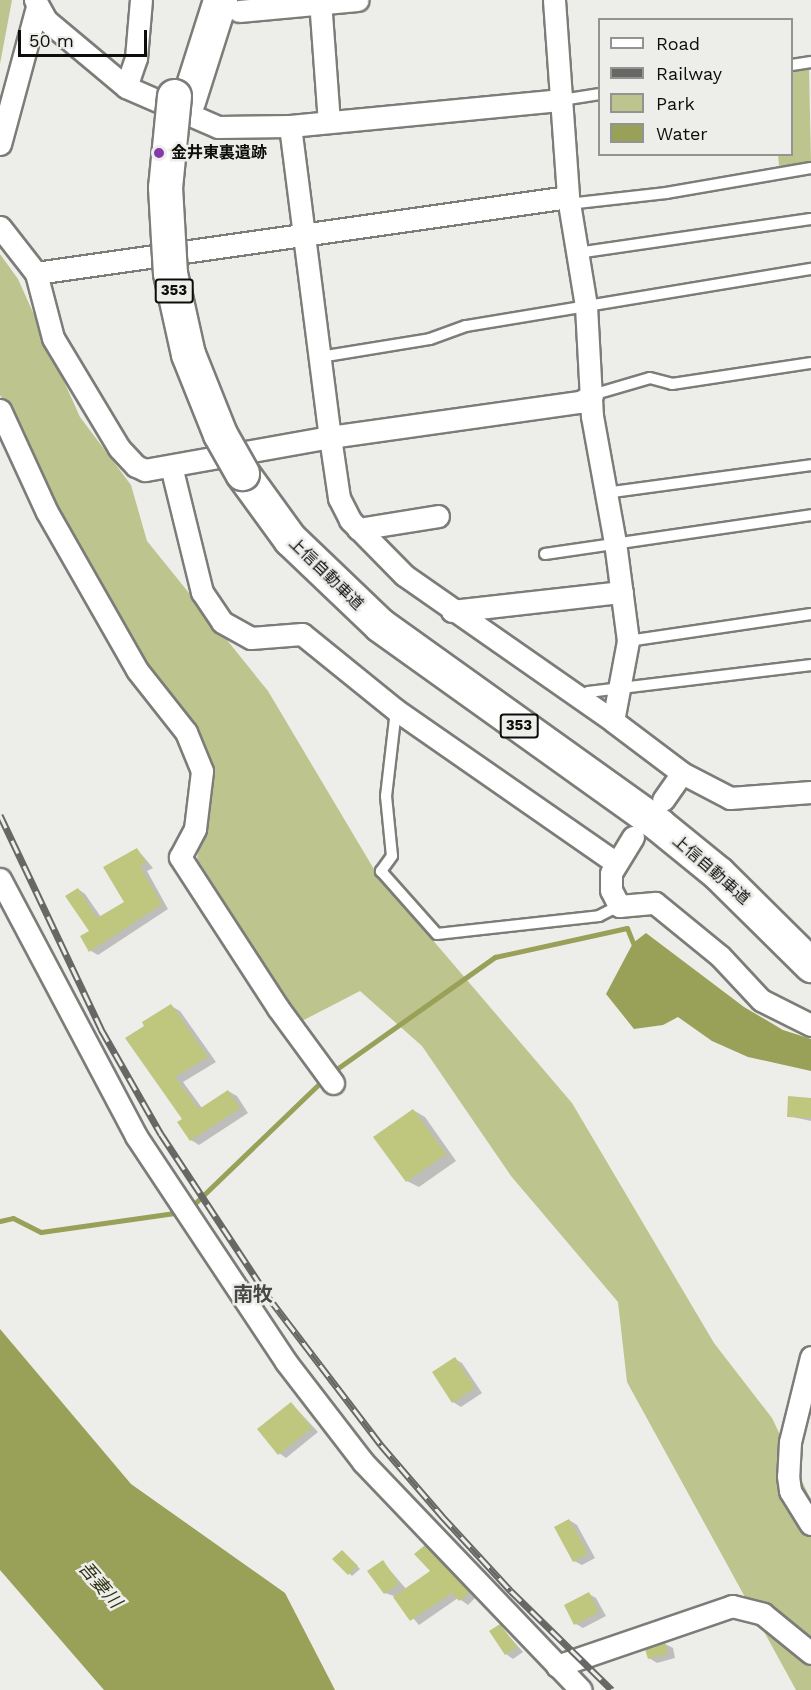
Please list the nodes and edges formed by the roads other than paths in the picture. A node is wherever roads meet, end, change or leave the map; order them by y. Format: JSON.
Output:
{"nodes":[{"id":1,"x":141,"y":0,"type":"edge"},
{"id":2,"x":204,"y":0,"type":"edge"},
{"id":3,"x":357,"y":0,"type":"edge"},
{"id":4,"x":554,"y":0,"type":"edge"},
{"id":5,"x":320,"y":1,"type":"edge"},
{"id":6,"x":36,"y":4,"type":"edge"},
{"id":7,"x":230,"y":6,"type":"edge"},
{"id":8,"x":811,"y":62,"type":"edge"},
{"id":9,"x":793,"y":64,"type":"edge"},
{"id":10,"x":126,"y":87,"type":"junction"},
{"id":11,"x":598,"y":94,"type":"edge"},
{"id":12,"x":181,"y":98,"type":"junction"},
{"id":13,"x":562,"y":100,"type":"junction"},
{"id":14,"x":329,"y":122,"type":"junction"},
{"id":15,"x":290,"y":126,"type":"junction"},
{"id":16,"x":0,"y":144,"type":"edge"},
{"id":17,"x":811,"y":168,"type":"edge"},
{"id":18,"x":568,"y":200,"type":"junction"},
{"id":19,"x":811,"y":219,"type":"edge"},
{"id":20,"x":0,"y":227,"type":"edge"},
{"id":21,"x":304,"y":236,"type":"junction"},
{"id":22,"x":577,"y":253,"type":"junction"},
{"id":23,"x":811,"y":269,"type":"edge"},
{"id":24,"x":36,"y":273,"type":"junction"},
{"id":25,"x":586,"y":306,"type":"junction"},
{"id":26,"x":320,"y":357,"type":"junction"},
{"id":27,"x":811,"y":363,"type":"edge"},
{"id":28,"x":592,"y":395,"type":"junction"},
{"id":29,"x":0,"y":410,"type":"edge"},
{"id":30,"x":330,"y":437,"type":"junction"},
{"id":31,"x":811,"y":465,"type":"edge"},
{"id":32,"x":171,"y":466,"type":"junction"},
{"id":33,"x":248,"y":468,"type":"junction"},
{"id":34,"x":605,"y":493,"type":"junction"},
{"id":35,"x":811,"y":515,"type":"edge"},
{"id":36,"x":438,"y":516,"type":"dead end"},
{"id":37,"x":358,"y":529,"type":"junction"},
{"id":38,"x":615,"y":542,"type":"junction"},
{"id":39,"x":545,"y":554,"type":"dead end"},
{"id":40,"x":622,"y":592,"type":"junction"},
{"id":41,"x":452,"y":611,"type":"junction"},
{"id":42,"x":811,"y":614,"type":"edge"},
{"id":43,"x":628,"y":641,"type":"junction"},
{"id":44,"x":811,"y":665,"type":"edge"},
{"id":45,"x":621,"y":688,"type":"junction"},
{"id":46,"x":588,"y":692,"type":"dead end"},
{"id":47,"x":396,"y":710,"type":"junction"},
{"id":48,"x":613,"y":721,"type":"junction"},
{"id":49,"x":682,"y":773,"type":"junction"},
{"id":50,"x":811,"y":792,"type":"edge"},
{"id":51,"x":663,"y":800,"type":"dead end"},
{"id":52,"x":633,"y":837,"type":"dead end"},
{"id":53,"x":615,"y":862,"type":"junction"},
{"id":54,"x":0,"y":879,"type":"edge"},
{"id":55,"x":619,"y":906,"type":"junction"},
{"id":56,"x":811,"y":945,"type":"edge"},
{"id":57,"x":811,"y":965,"type":"edge"},
{"id":58,"x":811,"y":1025,"type":"edge"},
{"id":59,"x":327,"y":1075,"type":"dead end"},
{"id":60,"x":811,"y":1357,"type":"edge"},
{"id":61,"x":811,"y":1524,"type":"edge"},
{"id":62,"x":811,"y":1653,"type":"edge"},
{"id":63,"x":557,"y":1666,"type":"junction"},
{"id":64,"x":581,"y":1690,"type":"edge"}],
"edges":[{"from":1,"to":10,"type":"street"},
{"from":2,"to":12,"type":"highway","name":"上信自動車道","number":"353"},
{"from":3,"to":5,"type":"street"},
{"from":4,"to":13,"type":"street"},
{"from":5,"to":7,"type":"street"},
{"from":5,"to":14,"type":"street"},
{"from":6,"to":10,"type":"street"},
{"from":6,"to":16,"type":"street"},
{"from":7,"to":12,"type":"highway","name":"上信自動車道","number":"353"},
{"from":8,"to":9,"type":"lane"},
{"from":10,"to":15,"type":"street"},
{"from":11,"to":13,"type":"lane"},
{"from":12,"to":33,"type":"highway","name":"上信自動車道","number":"353"},
{"from":13,"to":14,"type":"street"},
{"from":13,"to":18,"type":"street"},
{"from":14,"to":15,"type":"street"},
{"from":15,"to":21,"type":"street"},
{"from":17,"to":18,"type":"lane"},
{"from":18,"to":21,"type":"street"},
{"from":18,"to":22,"type":"street"},
{"from":19,"to":22,"type":"lane"},
{"from":20,"to":24,"type":"street"},
{"from":21,"to":24,"type":"street"},
{"from":21,"to":26,"type":"street"},
{"from":22,"to":25,"type":"street"},
{"from":23,"to":25,"type":"lane"},
{"from":24,"to":32,"type":"street"},
{"from":25,"to":26,"type":"lane"},
{"from":25,"to":28,"type":"street"},
{"from":26,"to":30,"type":"street"},
{"from":27,"to":28,"type":"lane"},
{"from":28,"to":30,"type":"street"},
{"from":28,"to":34,"type":"street"},
{"from":29,"to":59,"type":"street"},
{"from":30,"to":32,"type":"street"},
{"from":30,"to":37,"type":"street"},
{"from":31,"to":34,"type":"lane"},
{"from":32,"to":47,"type":"street"},
{"from":33,"to":56,"type":"highway","name":"上信自動車道","number":"353"},
{"from":33,"to":57,"type":"highway","name":"上信自動車道","number":"353"},
{"from":34,"to":38,"type":"street"},
{"from":35,"to":38,"type":"lane"},
{"from":36,"to":37,"type":"street"},
{"from":37,"to":41,"type":"street"},
{"from":38,"to":39,"type":"lane"},
{"from":38,"to":40,"type":"street"},
{"from":40,"to":41,"type":"street"},
{"from":40,"to":43,"type":"street"},
{"from":41,"to":48,"type":"street"},
{"from":42,"to":43,"type":"lane"},
{"from":43,"to":45,"type":"street"},
{"from":44,"to":45,"type":"lane"},
{"from":45,"to":46,"type":"lane"},
{"from":45,"to":48,"type":"street"},
{"from":47,"to":53,"type":"street"},
{"from":47,"to":55,"type":"lane"},
{"from":48,"to":49,"type":"street"},
{"from":49,"to":50,"type":"street"},
{"from":49,"to":51,"type":"street"},
{"from":52,"to":53,"type":"street"},
{"from":53,"to":55,"type":"street"},
{"from":54,"to":63,"type":"street"},
{"from":55,"to":58,"type":"street"},
{"from":60,"to":61,"type":"street"},
{"from":62,"to":63,"type":"street"},
{"from":63,"to":64,"type":"street"}]}
